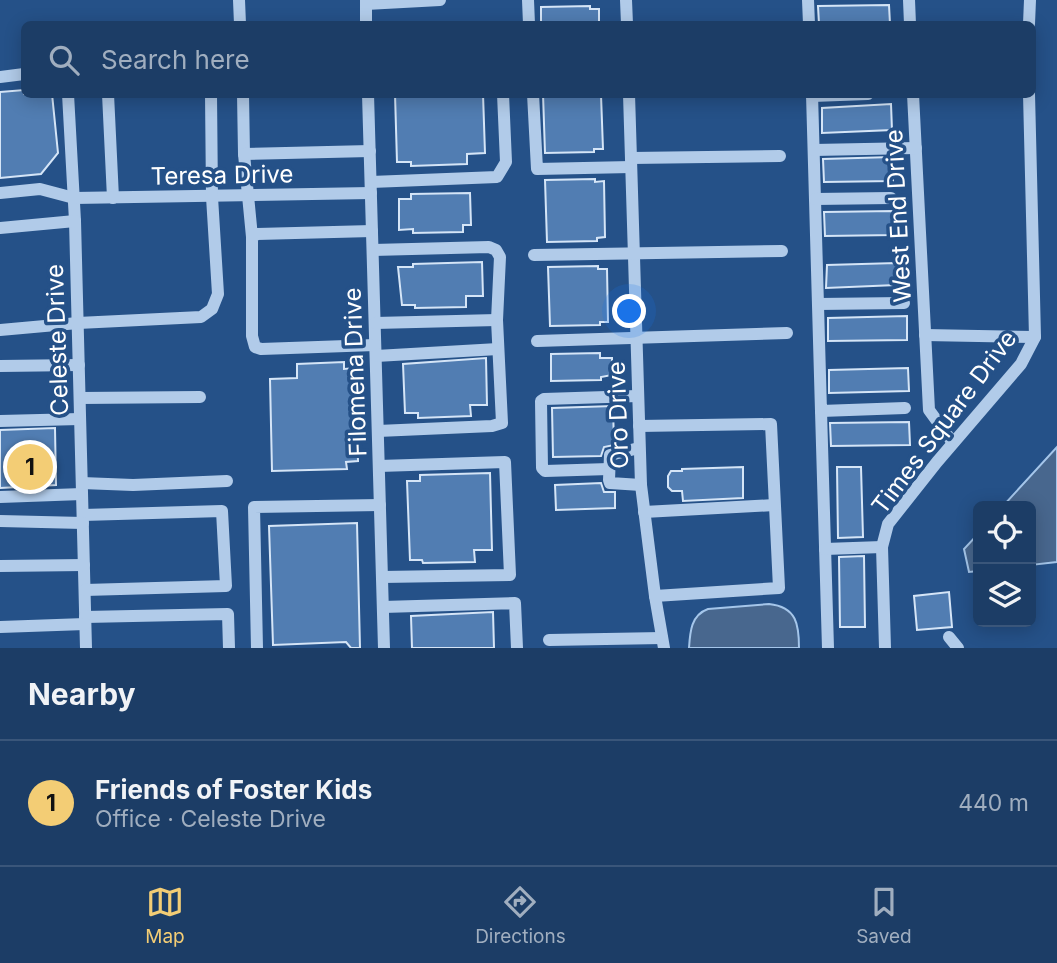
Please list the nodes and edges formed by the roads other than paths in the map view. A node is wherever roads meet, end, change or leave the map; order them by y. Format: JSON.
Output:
{"nodes":[{"id":1,"x":239,"y":0,"type":"edge"},
{"id":2,"x":440,"y":0,"type":"edge"},
{"id":3,"x":528,"y":0,"type":"edge"},
{"id":4,"x":626,"y":0,"type":"edge"},
{"id":5,"x":808,"y":0,"type":"edge"},
{"id":6,"x":909,"y":0,"type":"edge"},
{"id":7,"x":1030,"y":0,"type":"edge"},
{"id":8,"x":366,"y":2,"type":"edge"},
{"id":9,"x":240,"y":21,"type":"edge"},
{"id":10,"x":366,"y":21,"type":"edge"},
{"id":11,"x":529,"y":21,"type":"edge"},
{"id":12,"x":627,"y":21,"type":"edge"},
{"id":13,"x":809,"y":21,"type":"edge"},
{"id":14,"x":910,"y":21,"type":"edge"},
{"id":15,"x":1029,"y":21,"type":"edge"},
{"id":16,"x":21,"y":74,"type":"edge"},
{"id":17,"x":0,"y":77,"type":"edge"},
{"id":18,"x":68,"y":98,"type":"edge"},
{"id":19,"x":108,"y":98,"type":"edge"},
{"id":20,"x":211,"y":98,"type":"edge"},
{"id":21,"x":243,"y":98,"type":"edge"},
{"id":22,"x":368,"y":98,"type":"edge"},
{"id":23,"x":503,"y":98,"type":"edge"},
{"id":24,"x":533,"y":98,"type":"edge"},
{"id":25,"x":629,"y":98,"type":"edge"},
{"id":26,"x":812,"y":98,"type":"edge"},
{"id":27,"x":913,"y":98,"type":"edge"},
{"id":28,"x":1029,"y":98,"type":"edge"},
{"id":29,"x":916,"y":148,"type":"junction"},
{"id":30,"x":814,"y":150,"type":"junction"},
{"id":31,"x":370,"y":151,"type":"junction"},
{"id":32,"x":244,"y":154,"type":"junction"},
{"id":33,"x":780,"y":156,"type":"dead end"},
{"id":34,"x":631,"y":162,"type":"junction"},
{"id":35,"x":371,"y":187,"type":"junction"},
{"id":36,"x":0,"y":193,"type":"edge"},
{"id":37,"x":248,"y":196,"type":"junction"},
{"id":38,"x":212,"y":197,"type":"junction"},
{"id":39,"x":74,"y":198,"type":"junction"},
{"id":40,"x":113,"y":198,"type":"junction"},
{"id":41,"x":891,"y":198,"type":"dead end"},
{"id":42,"x":815,"y":199,"type":"junction"},
{"id":43,"x":75,"y":221,"type":"junction"},
{"id":44,"x":0,"y":228,"type":"edge"},
{"id":45,"x":372,"y":230,"type":"junction"},
{"id":46,"x":252,"y":237,"type":"junction"},
{"id":47,"x":373,"y":250,"type":"junction"},
{"id":48,"x":782,"y":251,"type":"dead end"},
{"id":49,"x":634,"y":252,"type":"junction"},
{"id":50,"x":534,"y":255,"type":"dead end"},
{"id":51,"x":904,"y":303,"type":"dead end"},
{"id":52,"x":818,"y":304,"type":"junction"},
{"id":53,"x":497,"y":320,"type":"junction"},
{"id":54,"x":78,"y":323,"type":"junction"},
{"id":55,"x":375,"y":323,"type":"junction"},
{"id":56,"x":0,"y":330,"type":"edge"},
{"id":57,"x":787,"y":333,"type":"dead end"},
{"id":58,"x":925,"y":335,"type":"junction"},
{"id":59,"x":636,"y":337,"type":"junction"},
{"id":60,"x":1035,"y":337,"type":"junction"},
{"id":61,"x":537,"y":341,"type":"dead end"},
{"id":62,"x":498,"y":349,"type":"junction"},
{"id":63,"x":376,"y":351,"type":"junction"},
{"id":64,"x":79,"y":365,"type":"junction"},
{"id":65,"x":0,"y":366,"type":"edge"},
{"id":66,"x":638,"y":396,"type":"junction"},
{"id":67,"x":200,"y":397,"type":"dead end"},
{"id":68,"x":80,"y":398,"type":"junction"},
{"id":69,"x":905,"y":408,"type":"dead end"},
{"id":70,"x":821,"y":411,"type":"junction"},
{"id":71,"x":80,"y":419,"type":"junction"},
{"id":72,"x":0,"y":421,"type":"edge"},
{"id":73,"x":639,"y":426,"type":"junction"},
{"id":74,"x":378,"y":431,"type":"junction"},
{"id":75,"x":953,"y":443,"type":"junction"},
{"id":76,"x":639,"y":448,"type":"junction"},
{"id":77,"x":379,"y":466,"type":"junction"},
{"id":78,"x":608,"y":469,"type":"junction"},
{"id":79,"x":227,"y":481,"type":"dead end"},
{"id":80,"x":641,"y":485,"type":"junction"},
{"id":81,"x":82,"y":489,"type":"junction"},
{"id":82,"x":0,"y":498,"type":"edge"},
{"id":83,"x":380,"y":505,"type":"junction"},
{"id":84,"x":774,"y":505,"type":"junction"},
{"id":85,"x":644,"y":512,"type":"junction"},
{"id":86,"x":83,"y":519,"type":"junction"},
{"id":87,"x":0,"y":521,"type":"edge"},
{"id":88,"x":881,"y":547,"type":"junction"},
{"id":89,"x":825,"y":549,"type":"junction"},
{"id":90,"x":84,"y":565,"type":"junction"},
{"id":91,"x":0,"y":566,"type":"edge"},
{"id":92,"x":382,"y":577,"type":"junction"},
{"id":93,"x":85,"y":590,"type":"junction"},
{"id":94,"x":654,"y":596,"type":"junction"},
{"id":95,"x":383,"y":607,"type":"junction"},
{"id":96,"x":85,"y":621,"type":"junction"},
{"id":97,"x":0,"y":627,"type":"edge"},
{"id":98,"x":949,"y":637,"type":"dead end"},
{"id":99,"x":549,"y":640,"type":"dead end"},
{"id":100,"x":663,"y":643,"type":"edge"},
{"id":101,"x":86,"y":648,"type":"edge"},
{"id":102,"x":229,"y":648,"type":"edge"},
{"id":103,"x":257,"y":648,"type":"edge"},
{"id":104,"x":384,"y":648,"type":"edge"},
{"id":105,"x":517,"y":648,"type":"edge"},
{"id":106,"x":828,"y":648,"type":"edge"},
{"id":107,"x":885,"y":648,"type":"edge"},
{"id":108,"x":958,"y":648,"type":"edge"}],
"edges":[{"from":1,"to":9,"type":"street"},
{"from":2,"to":8,"type":"street"},
{"from":3,"to":11,"type":"street"},
{"from":4,"to":12,"type":"street"},
{"from":5,"to":13,"type":"street"},
{"from":6,"to":14,"type":"street"},
{"from":7,"to":15,"type":"street"},
{"from":8,"to":10,"type":"street"},
{"from":16,"to":17,"type":"street"},
{"from":18,"to":39,"type":"street","name":"Celeste Drive"},
{"from":19,"to":40,"type":"street"},
{"from":20,"to":38,"type":"street"},
{"from":21,"to":32,"type":"street"},
{"from":22,"to":31,"type":"street","name":"Filomena Drive"},
{"from":23,"to":35,"type":"street","name":"Teresa Drive"},
{"from":24,"to":34,"type":"street"},
{"from":25,"to":34,"type":"street","name":"Oro Drive"},
{"from":26,"to":30,"type":"street"},
{"from":27,"to":29,"type":"street","name":"West End Drive"},
{"from":28,"to":60,"type":"street","name":"Times Square Drive"},
{"from":29,"to":30,"type":"street"},
{"from":29,"to":58,"type":"street","name":"West End Drive"},
{"from":30,"to":42,"type":"street"},
{"from":31,"to":32,"type":"street"},
{"from":31,"to":35,"type":"street","name":"Filomena Drive"},
{"from":32,"to":37,"type":"street"},
{"from":33,"to":34,"type":"street"},
{"from":34,"to":49,"type":"street","name":"Oro Drive"},
{"from":35,"to":37,"type":"street","name":"Teresa Drive"},
{"from":35,"to":45,"type":"street","name":"Filomena Drive"},
{"from":36,"to":39,"type":"street","name":"Teresa Drive"},
{"from":37,"to":38,"type":"street","name":"Teresa Drive"},
{"from":37,"to":46,"type":"street"},
{"from":38,"to":40,"type":"street","name":"Teresa Drive"},
{"from":38,"to":54,"type":"street"},
{"from":39,"to":40,"type":"street","name":"Teresa Drive"},
{"from":39,"to":43,"type":"street","name":"Celeste Drive"},
{"from":41,"to":42,"type":"street"},
{"from":42,"to":52,"type":"street"},
{"from":43,"to":44,"type":"street"},
{"from":43,"to":54,"type":"street","name":"Celeste Drive"},
{"from":45,"to":46,"type":"street"},
{"from":45,"to":47,"type":"street","name":"Filomena Drive"},
{"from":46,"to":63,"type":"street"},
{"from":47,"to":53,"type":"street"},
{"from":47,"to":55,"type":"street","name":"Filomena Drive"},
{"from":48,"to":49,"type":"street"},
{"from":49,"to":50,"type":"street"},
{"from":49,"to":59,"type":"street","name":"Oro Drive"},
{"from":51,"to":52,"type":"street"},
{"from":52,"to":70,"type":"street"},
{"from":53,"to":55,"type":"street"},
{"from":53,"to":62,"type":"street"},
{"from":54,"to":56,"type":"street"},
{"from":54,"to":64,"type":"street","name":"Celeste Drive"},
{"from":55,"to":63,"type":"street","name":"Filomena Drive"},
{"from":57,"to":59,"type":"street"},
{"from":58,"to":60,"type":"street","name":"West End Drive"},
{"from":58,"to":75,"type":"street","name":"West End Drive"},
{"from":59,"to":61,"type":"street"},
{"from":59,"to":66,"type":"street","name":"Oro Drive"},
{"from":60,"to":75,"type":"street","name":"Times Square Drive"},
{"from":62,"to":63,"type":"street"},
{"from":62,"to":74,"type":"street"},
{"from":63,"to":74,"type":"street","name":"Filomena Drive"},
{"from":64,"to":65,"type":"street"},
{"from":64,"to":68,"type":"street","name":"Celeste Drive"},
{"from":66,"to":73,"type":"street","name":"Oro Drive"},
{"from":66,"to":78,"type":"street"},
{"from":67,"to":68,"type":"street"},
{"from":68,"to":71,"type":"street","name":"Celeste Drive"},
{"from":69,"to":70,"type":"street"},
{"from":70,"to":89,"type":"street"},
{"from":71,"to":72,"type":"street"},
{"from":71,"to":81,"type":"street","name":"Celeste Drive"},
{"from":73,"to":76,"type":"street","name":"Oro Drive"},
{"from":73,"to":84,"type":"street"},
{"from":74,"to":77,"type":"street","name":"Filomena Drive"},
{"from":75,"to":88,"type":"street","name":"Times Square Drive"},
{"from":76,"to":78,"type":"street"},
{"from":76,"to":80,"type":"street","name":"Oro Drive"},
{"from":77,"to":83,"type":"street","name":"Filomena Drive"},
{"from":77,"to":92,"type":"street"},
{"from":78,"to":80,"type":"street"},
{"from":79,"to":81,"type":"street"},
{"from":80,"to":85,"type":"street","name":"Oro Drive"},
{"from":81,"to":82,"type":"street"},
{"from":81,"to":86,"type":"street","name":"Celeste Drive"},
{"from":83,"to":92,"type":"street","name":"Filomena Drive"},
{"from":83,"to":103,"type":"street"},
{"from":84,"to":85,"type":"street"},
{"from":84,"to":94,"type":"street"},
{"from":85,"to":94,"type":"street","name":"Oro Drive"},
{"from":86,"to":87,"type":"street"},
{"from":86,"to":90,"type":"street","name":"Celeste Drive"},
{"from":86,"to":93,"type":"street"},
{"from":88,"to":89,"type":"street"},
{"from":88,"to":107,"type":"street","name":"Times Square Drive"},
{"from":89,"to":106,"type":"street"},
{"from":90,"to":91,"type":"street"},
{"from":90,"to":93,"type":"street","name":"Celeste Drive"},
{"from":92,"to":95,"type":"street","name":"Filomena Drive"},
{"from":93,"to":96,"type":"street","name":"Celeste Drive"},
{"from":94,"to":100,"type":"street","name":"Oro Drive"},
{"from":95,"to":104,"type":"street","name":"Filomena Drive"},
{"from":95,"to":105,"type":"street"},
{"from":96,"to":97,"type":"street"},
{"from":96,"to":101,"type":"street","name":"Celeste Drive"},
{"from":96,"to":102,"type":"street"},
{"from":98,"to":108,"type":"street"},
{"from":99,"to":100,"type":"street"}]}
